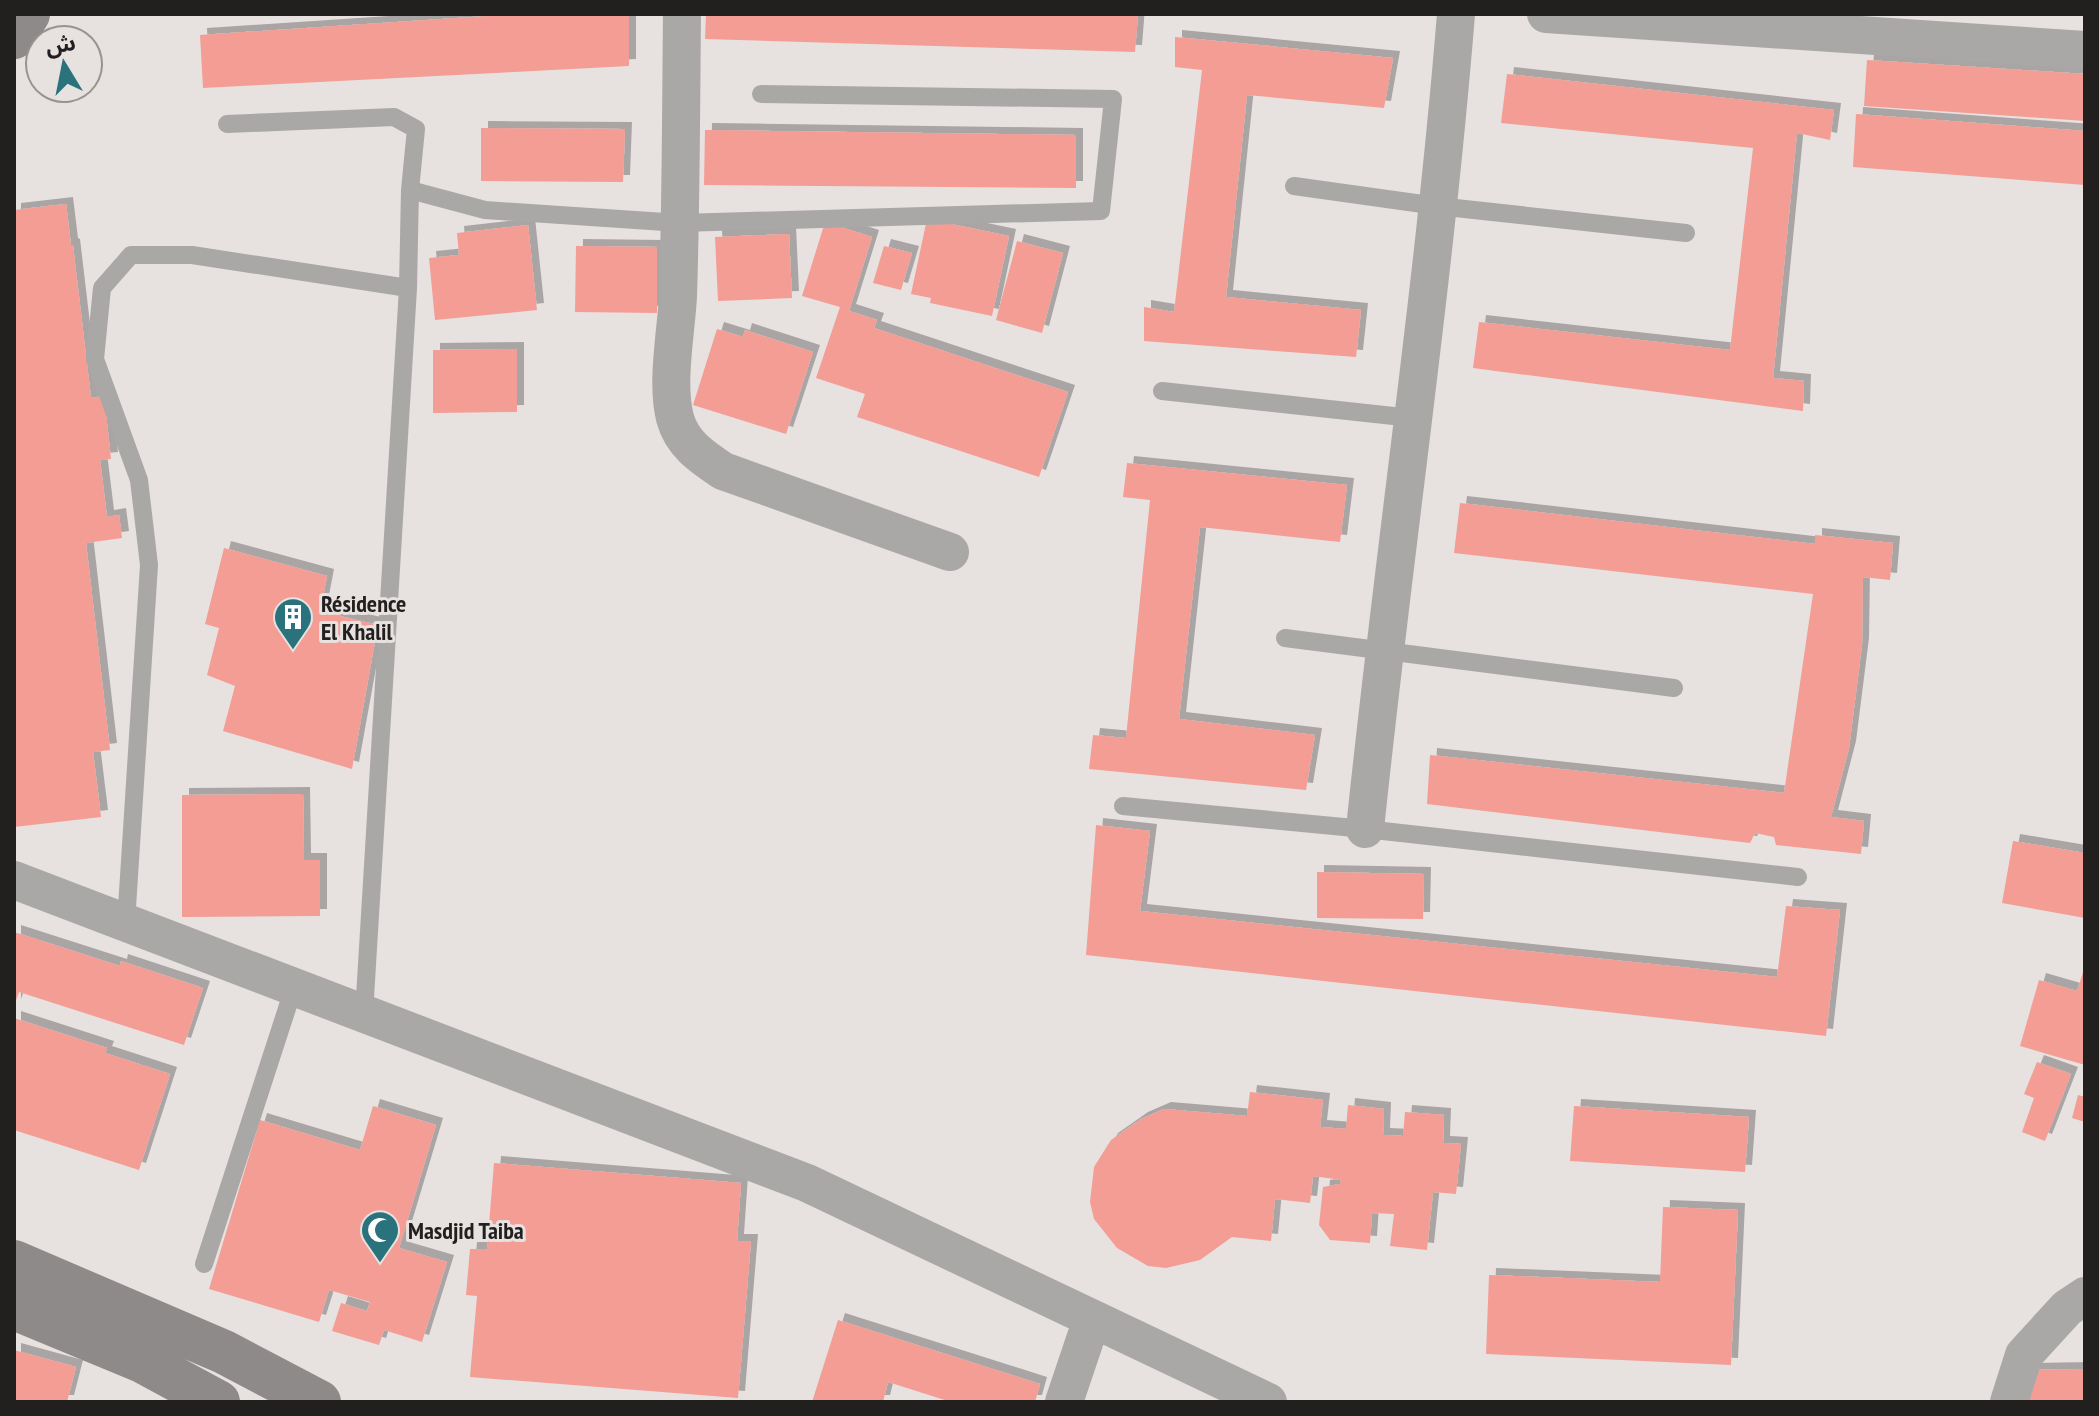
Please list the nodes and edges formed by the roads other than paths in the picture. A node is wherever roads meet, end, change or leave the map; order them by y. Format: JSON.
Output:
{"nodes":[{"id":1,"x":28,"y":14,"type":"edge"},
{"id":2,"x":682,"y":14,"type":"edge"},
{"id":3,"x":1456,"y":14,"type":"edge"},
{"id":4,"x":1546,"y":14,"type":"edge"},
{"id":5,"x":14,"y":37,"type":"edge"},
{"id":6,"x":2085,"y":50,"type":"edge"},
{"id":7,"x":761,"y":94,"type":"dead end"},
{"id":8,"x":227,"y":124,"type":"dead end"},
{"id":9,"x":1294,"y":186,"type":"dead end"},
{"id":10,"x":410,"y":190,"type":"junction"},
{"id":11,"x":1437,"y":206,"type":"junction"},
{"id":12,"x":680,"y":223,"type":"junction"},
{"id":13,"x":1686,"y":233,"type":"dead end"},
{"id":14,"x":408,"y":288,"type":"junction"},
{"id":15,"x":1162,"y":391,"type":"dead end"},
{"id":16,"x":1412,"y":418,"type":"junction"},
{"id":17,"x":950,"y":552,"type":"dead end"},
{"id":18,"x":1285,"y":638,"type":"dead end"},
{"id":19,"x":1383,"y":651,"type":"junction"},
{"id":20,"x":1674,"y":688,"type":"dead end"},
{"id":21,"x":1123,"y":806,"type":"dead end"},
{"id":22,"x":1365,"y":829,"type":"junction"},
{"id":23,"x":1798,"y":877,"type":"dead end"},
{"id":24,"x":14,"y":880,"type":"edge"},
{"id":25,"x":126,"y":923,"type":"junction"},
{"id":26,"x":294,"y":987,"type":"junction"},
{"id":27,"x":364,"y":1014,"type":"junction"},
{"id":28,"x":14,"y":1262,"type":"edge"},
{"id":29,"x":204,"y":1264,"type":"dead end"},
{"id":30,"x":2085,"y":1296,"type":"edge"},
{"id":31,"x":14,"y":1308,"type":"edge"},
{"id":32,"x":1092,"y":1319,"type":"junction"},
{"id":33,"x":218,"y":1402,"type":"edge"},
{"id":34,"x":319,"y":1402,"type":"edge"},
{"id":35,"x":1064,"y":1402,"type":"edge"},
{"id":36,"x":1268,"y":1402,"type":"edge"},
{"id":37,"x":2009,"y":1402,"type":"edge"}],
"edges":[{"from":1,"to":5,"type":"street"},
{"from":2,"to":12,"type":"street"},
{"from":3,"to":11,"type":"street"},
{"from":4,"to":6,"type":"street"},
{"from":7,"to":12,"type":"lane"},
{"from":8,"to":10,"type":"lane"},
{"from":9,"to":11,"type":"lane"},
{"from":10,"to":12,"type":"lane"},
{"from":10,"to":14,"type":"lane"},
{"from":11,"to":13,"type":"lane"},
{"from":11,"to":16,"type":"street"},
{"from":12,"to":17,"type":"street"},
{"from":14,"to":25,"type":"lane"},
{"from":14,"to":27,"type":"lane"},
{"from":15,"to":16,"type":"lane"},
{"from":16,"to":19,"type":"street"},
{"from":18,"to":19,"type":"lane"},
{"from":19,"to":20,"type":"lane"},
{"from":19,"to":22,"type":"street"},
{"from":21,"to":22,"type":"lane"},
{"from":22,"to":23,"type":"lane"},
{"from":24,"to":25,"type":"street"},
{"from":25,"to":26,"type":"street"},
{"from":26,"to":27,"type":"street"},
{"from":26,"to":29,"type":"lane"},
{"from":27,"to":32,"type":"street"},
{"from":28,"to":34,"type":"street"},
{"from":30,"to":37,"type":"street"},
{"from":31,"to":33,"type":"street"},
{"from":32,"to":35,"type":"street"},
{"from":32,"to":36,"type":"street"}]}
